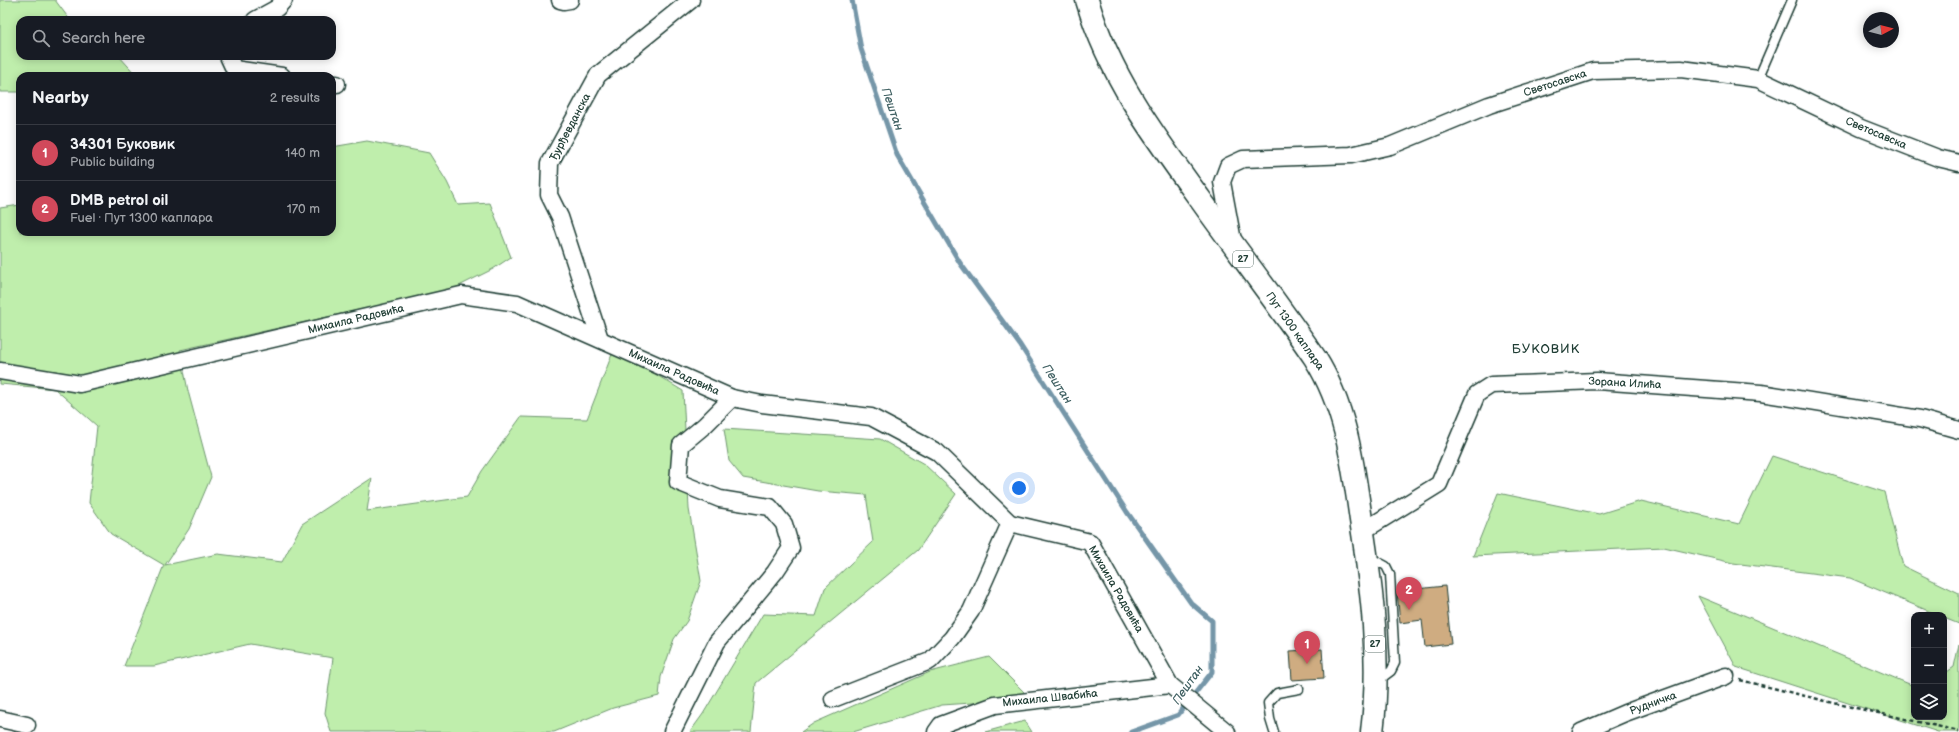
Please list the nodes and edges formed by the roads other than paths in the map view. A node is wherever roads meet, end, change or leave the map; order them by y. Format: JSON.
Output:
{"nodes":[{"id":1,"x":284,"y":0,"type":"edge"},
{"id":2,"x":560,"y":0,"type":"edge"},
{"id":3,"x":570,"y":0,"type":"edge"},
{"id":4,"x":691,"y":0,"type":"edge"},
{"id":5,"x":1087,"y":0,"type":"edge"},
{"id":6,"x":1792,"y":0,"type":"edge"},
{"id":7,"x":262,"y":16,"type":"edge"},
{"id":8,"x":230,"y":60,"type":"edge"},
{"id":9,"x":255,"y":72,"type":"edge"},
{"id":10,"x":1758,"y":79,"type":"junction"},
{"id":11,"x":1959,"y":163,"type":"edge"},
{"id":12,"x":1234,"y":247,"type":"junction"},
{"id":13,"x":600,"y":339,"type":"junction"},
{"id":14,"x":0,"y":371,"type":"edge"},
{"id":15,"x":732,"y":398,"type":"junction"},
{"id":16,"x":1959,"y":430,"type":"edge"},
{"id":17,"x":1010,"y":523,"type":"junction"},
{"id":18,"x":1363,"y":531,"type":"junction"},
{"id":19,"x":1726,"y":676,"type":"road end"},
{"id":20,"x":1170,"y":685,"type":"junction"},
{"id":21,"x":1299,"y":689,"type":"dead end"},
{"id":22,"x":833,"y":699,"type":"dead end"},
{"id":23,"x":0,"y":719,"type":"edge"},
{"id":24,"x":27,"y":725,"type":"dead end"},
{"id":25,"x":1221,"y":728,"type":"edge"},
{"id":26,"x":672,"y":732,"type":"edge"},
{"id":27,"x":936,"y":732,"type":"edge"},
{"id":28,"x":1274,"y":732,"type":"edge"},
{"id":29,"x":1372,"y":732,"type":"edge"},
{"id":30,"x":1580,"y":732,"type":"edge"}],
"edges":[{"from":1,"to":7,"type":"street"},
{"from":2,"to":3,"type":"street"},
{"from":4,"to":13,"type":"street","name":"Ђурђевданска"},
{"from":5,"to":12,"type":"main road","name":"Пут 1300 каплара","number":"27"},
{"from":6,"to":10,"type":"lane"},
{"from":8,"to":9,"type":"street"},
{"from":10,"to":11,"type":"street","name":"Светосавска"},
{"from":10,"to":12,"type":"street","name":"Светосавска"},
{"from":12,"to":18,"type":"main road","name":"Пут 1300 каплара","number":"27"},
{"from":13,"to":14,"type":"street","name":"Михаила Радовића"},
{"from":13,"to":15,"type":"street","name":"Михаила Радовића"},
{"from":15,"to":17,"type":"street","name":"Михаила Радовића"},
{"from":15,"to":26,"type":"street"},
{"from":16,"to":18,"type":"street","name":"Зорана Илића"},
{"from":17,"to":20,"type":"street","name":"Михаила Радовића"},
{"from":17,"to":22,"type":"street"},
{"from":18,"to":29,"type":"main road","name":"Пут 1300 каплара","number":"27"},
{"from":19,"to":30,"type":"street","name":"Рудничка"},
{"from":20,"to":25,"type":"street","name":"Михаила Радовића"},
{"from":20,"to":27,"type":"street","name":"Михаила Швабића"},
{"from":21,"to":28,"type":"lane"},
{"from":23,"to":24,"type":"street"}]}
